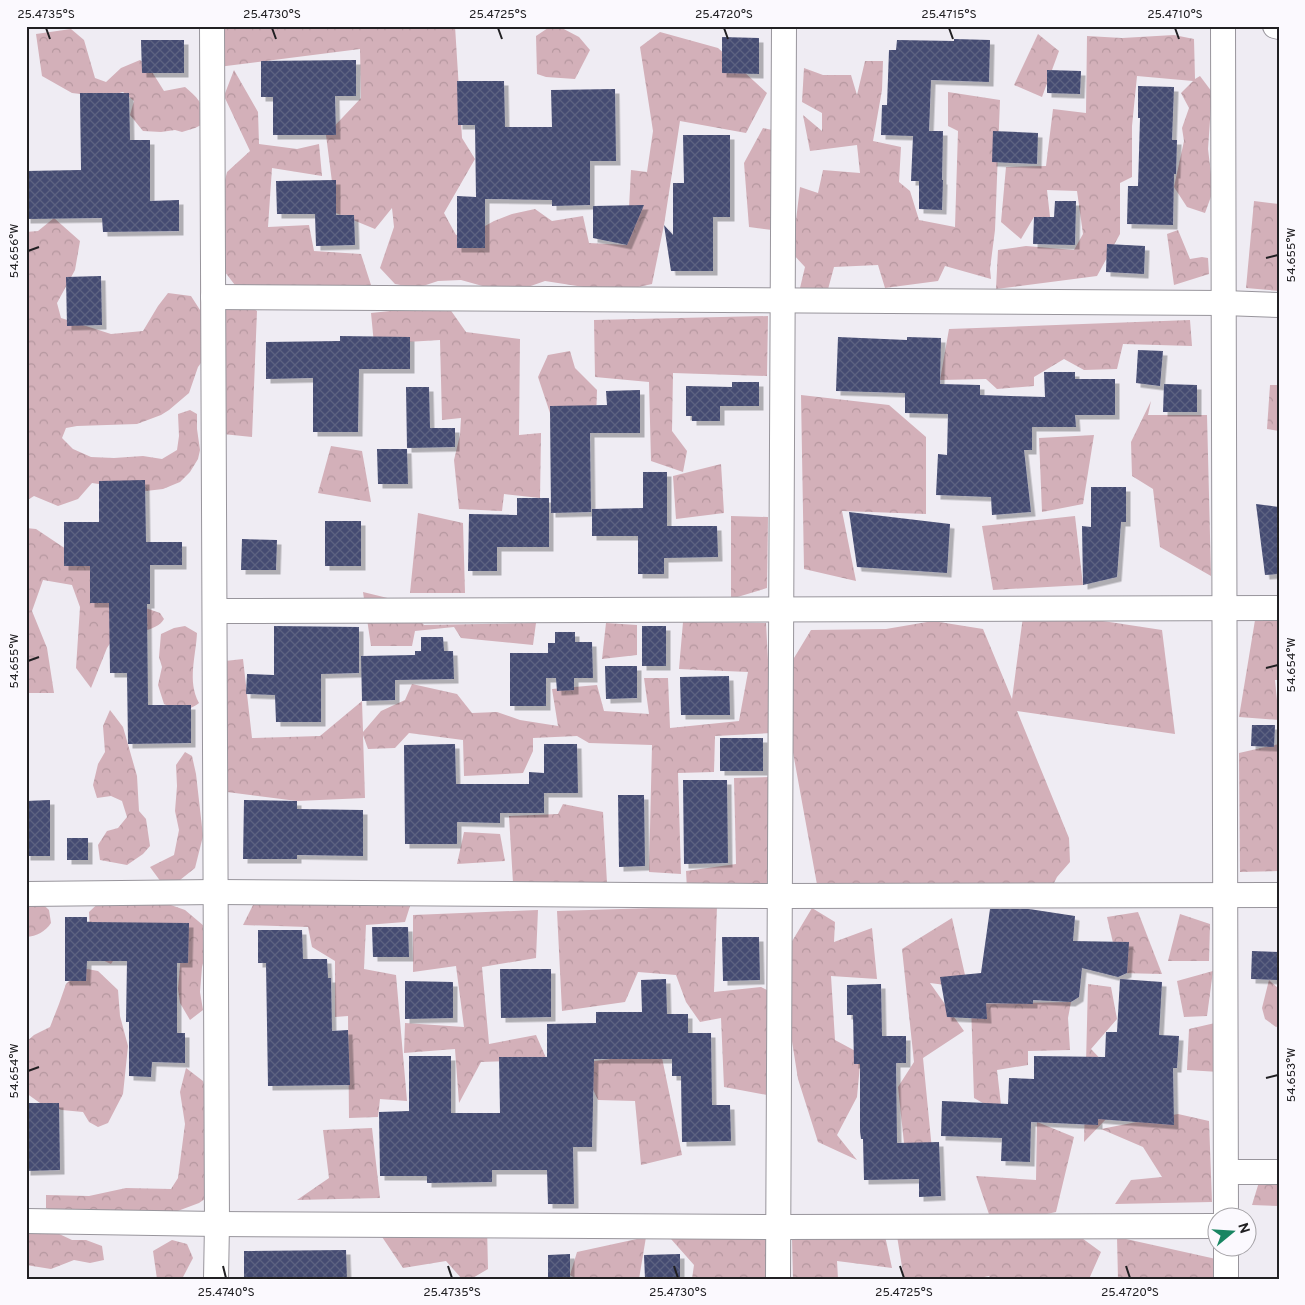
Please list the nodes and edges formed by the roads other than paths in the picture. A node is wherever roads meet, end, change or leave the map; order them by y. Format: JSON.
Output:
{"nodes":[{"id":1,"x":212,"y":26,"type":"edge"},
{"id":2,"x":784,"y":26,"type":"edge"},
{"id":3,"x":1223,"y":26,"type":"edge"},
{"id":4,"x":1275,"y":26,"type":"edge"},
{"id":5,"x":1279,"y":26,"type":"edge"},
{"id":6,"x":213,"y":297,"type":"junction"},
{"id":7,"x":782,"y":300,"type":"junction"},
{"id":8,"x":1224,"y":303,"type":"junction"},
{"id":9,"x":1279,"y":305,"type":"edge"},
{"id":10,"x":1225,"y":608,"type":"junction"},
{"id":11,"x":1279,"y":608,"type":"edge"},
{"id":12,"x":781,"y":610,"type":"junction"},
{"id":13,"x":215,"y":611,"type":"junction"},
{"id":14,"x":216,"y":892,"type":"junction"},
{"id":15,"x":26,"y":894,"type":"edge"},
{"id":16,"x":1279,"y":895,"type":"edge"},
{"id":17,"x":779,"y":896,"type":"junction"},
{"id":18,"x":1226,"y":896,"type":"junction"},
{"id":19,"x":1226,"y":1172,"type":"junction"},
{"id":20,"x":1279,"y":1172,"type":"edge"},
{"id":21,"x":1226,"y":1208,"type":"edge"},
{"id":22,"x":26,"y":1221,"type":"edge"},
{"id":23,"x":217,"y":1224,"type":"junction"},
{"id":24,"x":1208,"y":1226,"type":"edge"},
{"id":25,"x":778,"y":1227,"type":"junction"},
{"id":26,"x":1226,"y":1258,"type":"edge"},
{"id":27,"x":216,"y":1279,"type":"edge"},
{"id":28,"x":778,"y":1279,"type":"edge"},
{"id":29,"x":1226,"y":1279,"type":"edge"}],
"edges":[{"from":1,"to":6,"type":"street"},
{"from":2,"to":7,"type":"street"},
{"from":3,"to":8,"type":"street"},
{"from":4,"to":5,"type":"street"},
{"from":6,"to":7,"type":"street"},
{"from":6,"to":13,"type":"street"},
{"from":7,"to":8,"type":"street"},
{"from":7,"to":12,"type":"street"},
{"from":8,"to":9,"type":"street"},
{"from":8,"to":10,"type":"street"},
{"from":10,"to":11,"type":"street"},
{"from":10,"to":12,"type":"street"},
{"from":10,"to":18,"type":"street"},
{"from":12,"to":13,"type":"street"},
{"from":12,"to":17,"type":"street"},
{"from":13,"to":14,"type":"street"},
{"from":14,"to":15,"type":"street"},
{"from":14,"to":17,"type":"street"},
{"from":14,"to":23,"type":"street"},
{"from":16,"to":18,"type":"street"},
{"from":17,"to":18,"type":"street"},
{"from":17,"to":25,"type":"street"},
{"from":18,"to":19,"type":"street"},
{"from":19,"to":20,"type":"street"},
{"from":19,"to":21,"type":"street"},
{"from":22,"to":23,"type":"street"},
{"from":23,"to":25,"type":"street"},
{"from":23,"to":27,"type":"street"},
{"from":24,"to":25,"type":"street"},
{"from":25,"to":28,"type":"street"},
{"from":26,"to":29,"type":"street"}]}
